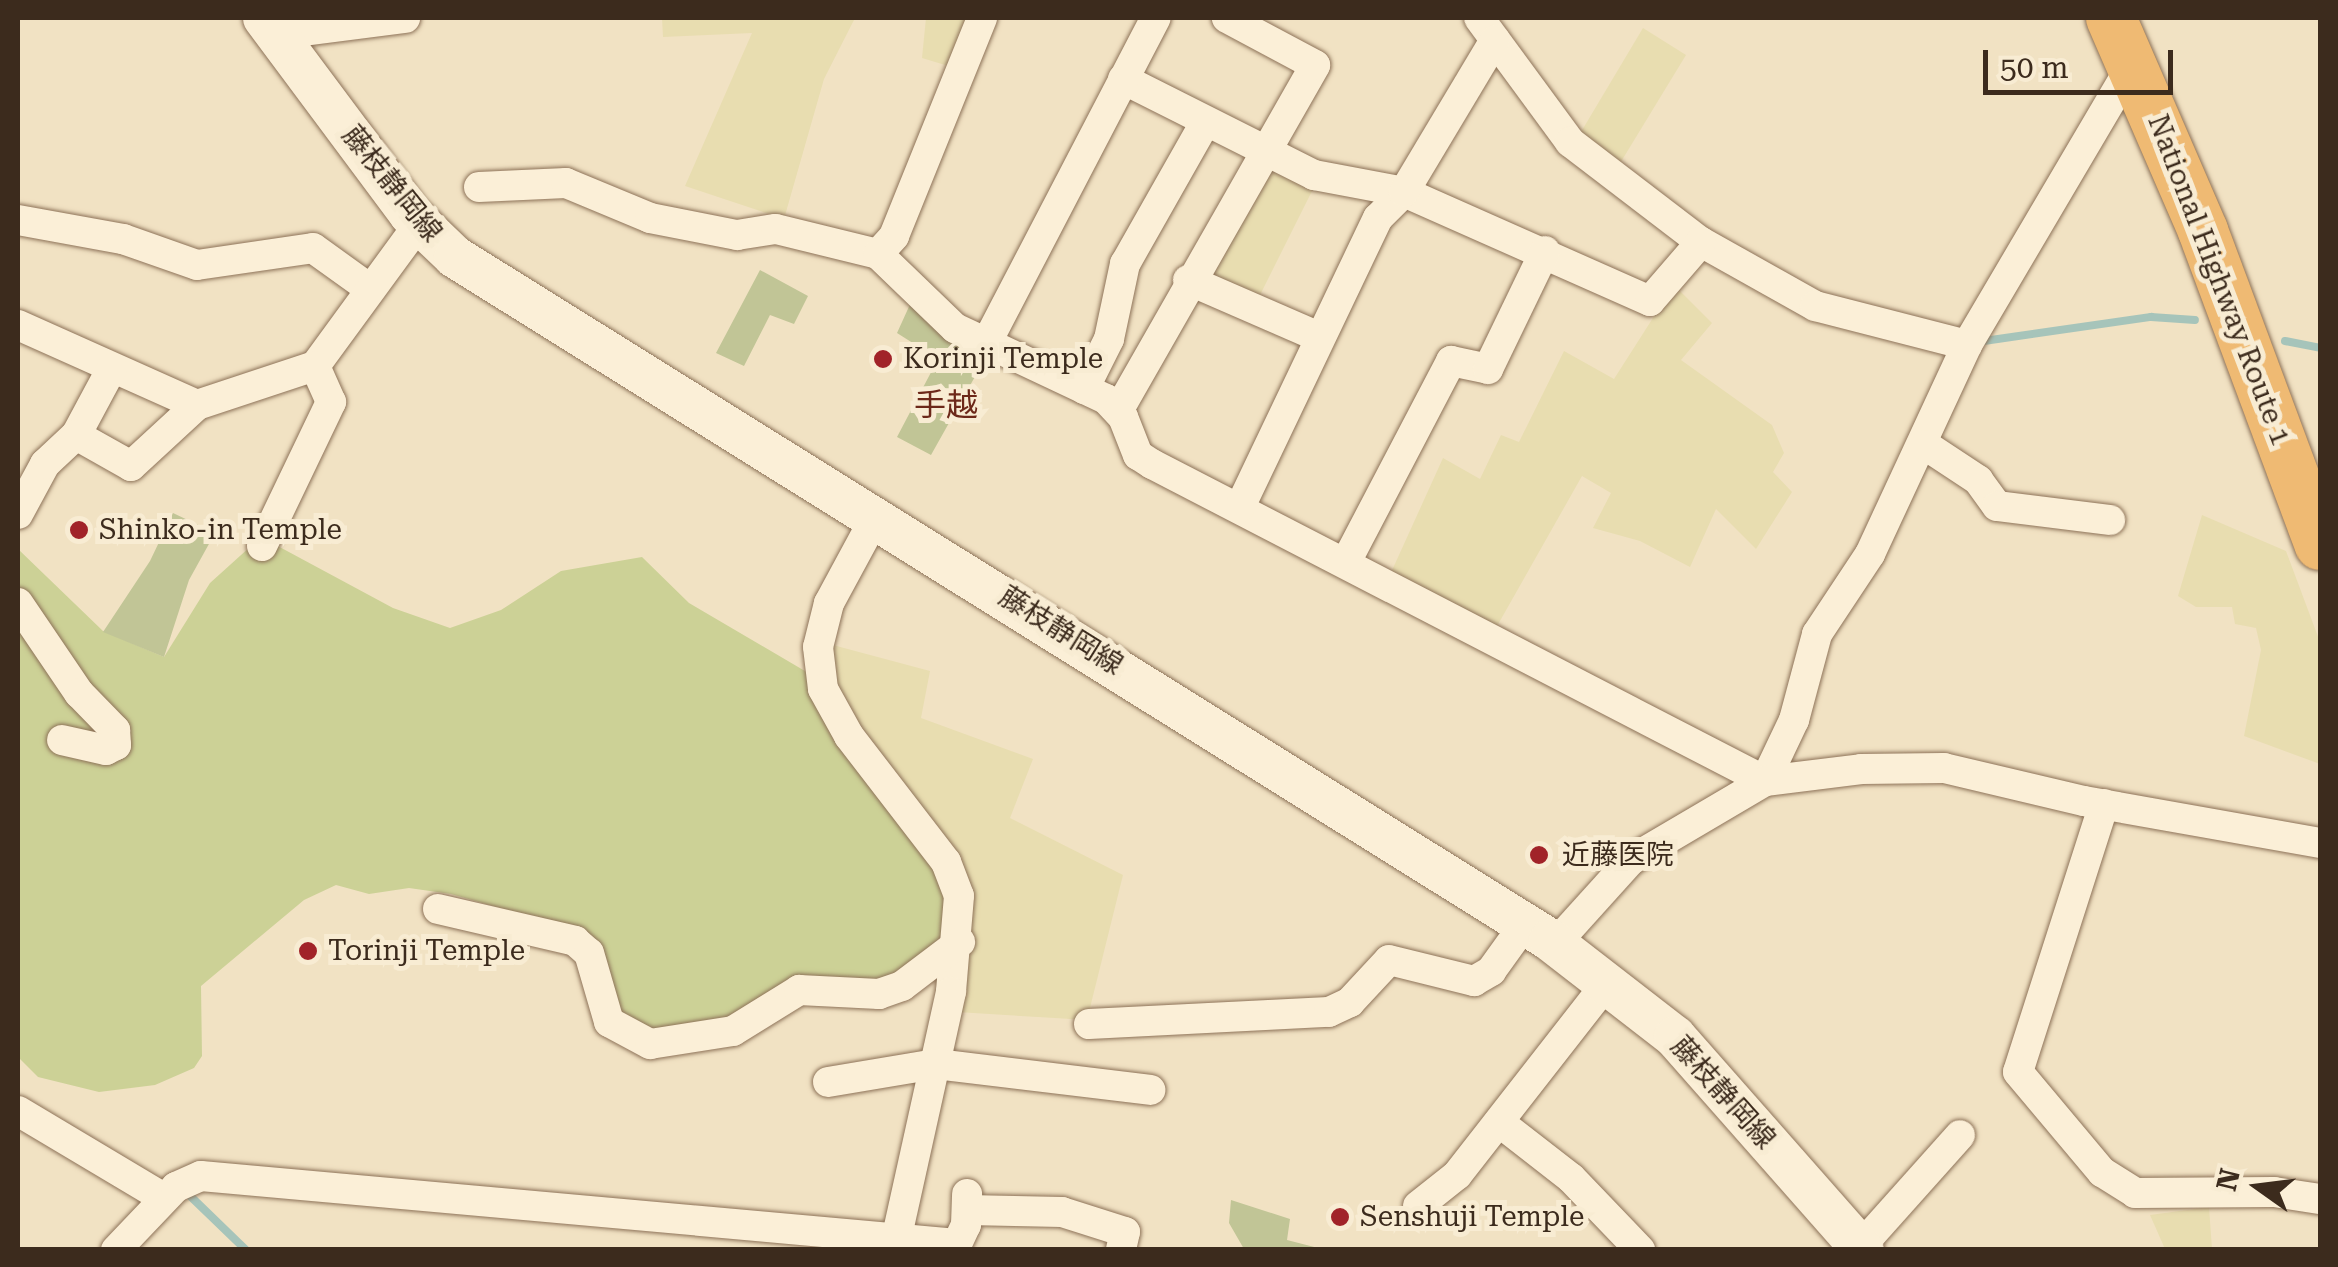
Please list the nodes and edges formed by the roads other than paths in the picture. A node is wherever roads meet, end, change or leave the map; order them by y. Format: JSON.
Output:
{"nodes":[{"id":1,"x":404,"y":18,"type":"edge"},
{"id":2,"x":982,"y":18,"type":"edge"},
{"id":3,"x":1156,"y":18,"type":"edge"},
{"id":4,"x":1227,"y":18,"type":"edge"},
{"id":5,"x":2111,"y":18,"type":"edge"},
{"id":6,"x":1487,"y":29,"type":"edge"},
{"id":7,"x":273,"y":30,"type":"edge"},
{"id":8,"x":2134,"y":62,"type":"junction"},
{"id":9,"x":1123,"y":79,"type":"junction"},
{"id":10,"x":1206,"y":121,"type":"junction"},
{"id":11,"x":1263,"y":149,"type":"junction"},
{"id":12,"x":479,"y":187,"type":"dead end"},
{"id":13,"x":1404,"y":192,"type":"junction"},
{"id":14,"x":18,"y":220,"type":"edge"},
{"id":15,"x":420,"y":224,"type":"junction"},
{"id":16,"x":1700,"y":242,"type":"junction"},
{"id":17,"x":1545,"y":251,"type":"junction"},
{"id":18,"x":878,"y":254,"type":"junction"},
{"id":19,"x":1188,"y":280,"type":"junction"},
{"id":20,"x":370,"y":289,"type":"junction"},
{"id":21,"x":18,"y":325,"type":"edge"},
{"id":22,"x":1319,"y":337,"type":"junction"},
{"id":23,"x":987,"y":342,"type":"junction"},
{"id":24,"x":1967,"y":346,"type":"junction"},
{"id":25,"x":314,"y":366,"type":"junction"},
{"id":26,"x":112,"y":368,"type":"junction"},
{"id":27,"x":1084,"y":389,"type":"junction"},
{"id":28,"x":197,"y":405,"type":"junction"},
{"id":29,"x":1118,"y":411,"type":"junction"},
{"id":30,"x":76,"y":436,"type":"junction"},
{"id":31,"x":1924,"y":445,"type":"junction"},
{"id":32,"x":1240,"y":507,"type":"junction"},
{"id":33,"x":18,"y":514,"type":"edge"},
{"id":34,"x":876,"y":518,"type":"junction"},
{"id":35,"x":2110,"y":520,"type":"dead end"},
{"id":36,"x":262,"y":546,"type":"dead end"},
{"id":37,"x":2320,"y":546,"type":"edge"},
{"id":38,"x":1346,"y":562,"type":"junction"},
{"id":39,"x":18,"y":602,"type":"edge"},
{"id":40,"x":62,"y":740,"type":"dead end"},
{"id":41,"x":1765,"y":781,"type":"junction"},
{"id":42,"x":2104,"y":804,"type":"junction"},
{"id":43,"x":2320,"y":843,"type":"edge"},
{"id":44,"x":438,"y":909,"type":"dead end"},
{"id":45,"x":1540,"y":934,"type":"junction"},
{"id":46,"x":960,"y":942,"type":"junction"},
{"id":47,"x":1606,"y":984,"type":"junction"},
{"id":48,"x":1089,"y":1024,"type":"dead end"},
{"id":49,"x":936,"y":1064,"type":"junction"},
{"id":50,"x":828,"y":1082,"type":"dead end"},
{"id":51,"x":1150,"y":1090,"type":"dead end"},
{"id":52,"x":18,"y":1111,"type":"edge"},
{"id":53,"x":1499,"y":1122,"type":"junction"},
{"id":54,"x":1960,"y":1135,"type":"dead end"},
{"id":55,"x":164,"y":1198,"type":"junction"},
{"id":56,"x":2320,"y":1199,"type":"edge"},
{"id":57,"x":1418,"y":1206,"type":"dead end"},
{"id":58,"x":895,"y":1244,"type":"edge"},
{"id":59,"x":1862,"y":1248,"type":"edge"},
{"id":60,"x":116,"y":1250,"type":"edge"},
{"id":61,"x":1121,"y":1250,"type":"edge"},
{"id":62,"x":1640,"y":1250,"type":"edge"}],
"edges":[{"from":1,"to":7,"type":"street"},
{"from":2,"to":18,"type":"street"},
{"from":3,"to":9,"type":"street"},
{"from":4,"to":11,"type":"street"},
{"from":5,"to":8,"type":"highway","name":"National Highway Route 1"},
{"from":6,"to":13,"type":"street"},
{"from":6,"to":16,"type":"street"},
{"from":7,"to":15,"type":"main road","name":"藤枝静岡線"},
{"from":8,"to":24,"type":"street"},
{"from":8,"to":37,"type":"highway","name":"National Highway Route 1"},
{"from":9,"to":10,"type":"street"},
{"from":9,"to":23,"type":"street"},
{"from":10,"to":11,"type":"street"},
{"from":10,"to":27,"type":"street"},
{"from":11,"to":13,"type":"street"},
{"from":11,"to":19,"type":"street"},
{"from":12,"to":18,"type":"street"},
{"from":13,"to":17,"type":"street"},
{"from":13,"to":22,"type":"street"},
{"from":14,"to":20,"type":"street"},
{"from":15,"to":20,"type":"street"},
{"from":15,"to":34,"type":"main road","name":"藤枝静岡線"},
{"from":16,"to":17,"type":"street"},
{"from":16,"to":24,"type":"street"},
{"from":17,"to":38,"type":"street"},
{"from":18,"to":23,"type":"street"},
{"from":19,"to":22,"type":"street"},
{"from":19,"to":29,"type":"street"},
{"from":20,"to":25,"type":"street"},
{"from":21,"to":26,"type":"street"},
{"from":22,"to":32,"type":"street"},
{"from":23,"to":27,"type":"street"},
{"from":24,"to":31,"type":"street"},
{"from":25,"to":28,"type":"street"},
{"from":25,"to":36,"type":"street"},
{"from":26,"to":28,"type":"street"},
{"from":26,"to":30,"type":"street"},
{"from":27,"to":29,"type":"street"},
{"from":28,"to":30,"type":"street"},
{"from":29,"to":32,"type":"street"},
{"from":30,"to":33,"type":"street"},
{"from":31,"to":35,"type":"street"},
{"from":31,"to":41,"type":"street"},
{"from":32,"to":38,"type":"street"},
{"from":34,"to":45,"type":"main road","name":"藤枝静岡線"},
{"from":34,"to":46,"type":"street"},
{"from":38,"to":41,"type":"street"},
{"from":39,"to":40,"type":"street"},
{"from":41,"to":42,"type":"street"},
{"from":41,"to":45,"type":"street"},
{"from":42,"to":43,"type":"street"},
{"from":42,"to":56,"type":"street"},
{"from":44,"to":46,"type":"street"},
{"from":45,"to":47,"type":"main road","name":"藤枝静岡線"},
{"from":45,"to":48,"type":"street"},
{"from":46,"to":49,"type":"street"},
{"from":47,"to":53,"type":"street"},
{"from":47,"to":59,"type":"main road","name":"藤枝静岡線"},
{"from":49,"to":50,"type":"street"},
{"from":49,"to":51,"type":"street"},
{"from":49,"to":58,"type":"street"},
{"from":52,"to":55,"type":"street"},
{"from":53,"to":57,"type":"street"},
{"from":53,"to":62,"type":"street"},
{"from":54,"to":59,"type":"street"},
{"from":55,"to":58,"type":"street"},
{"from":55,"to":60,"type":"street"},
{"from":58,"to":61,"type":"street"}]}
